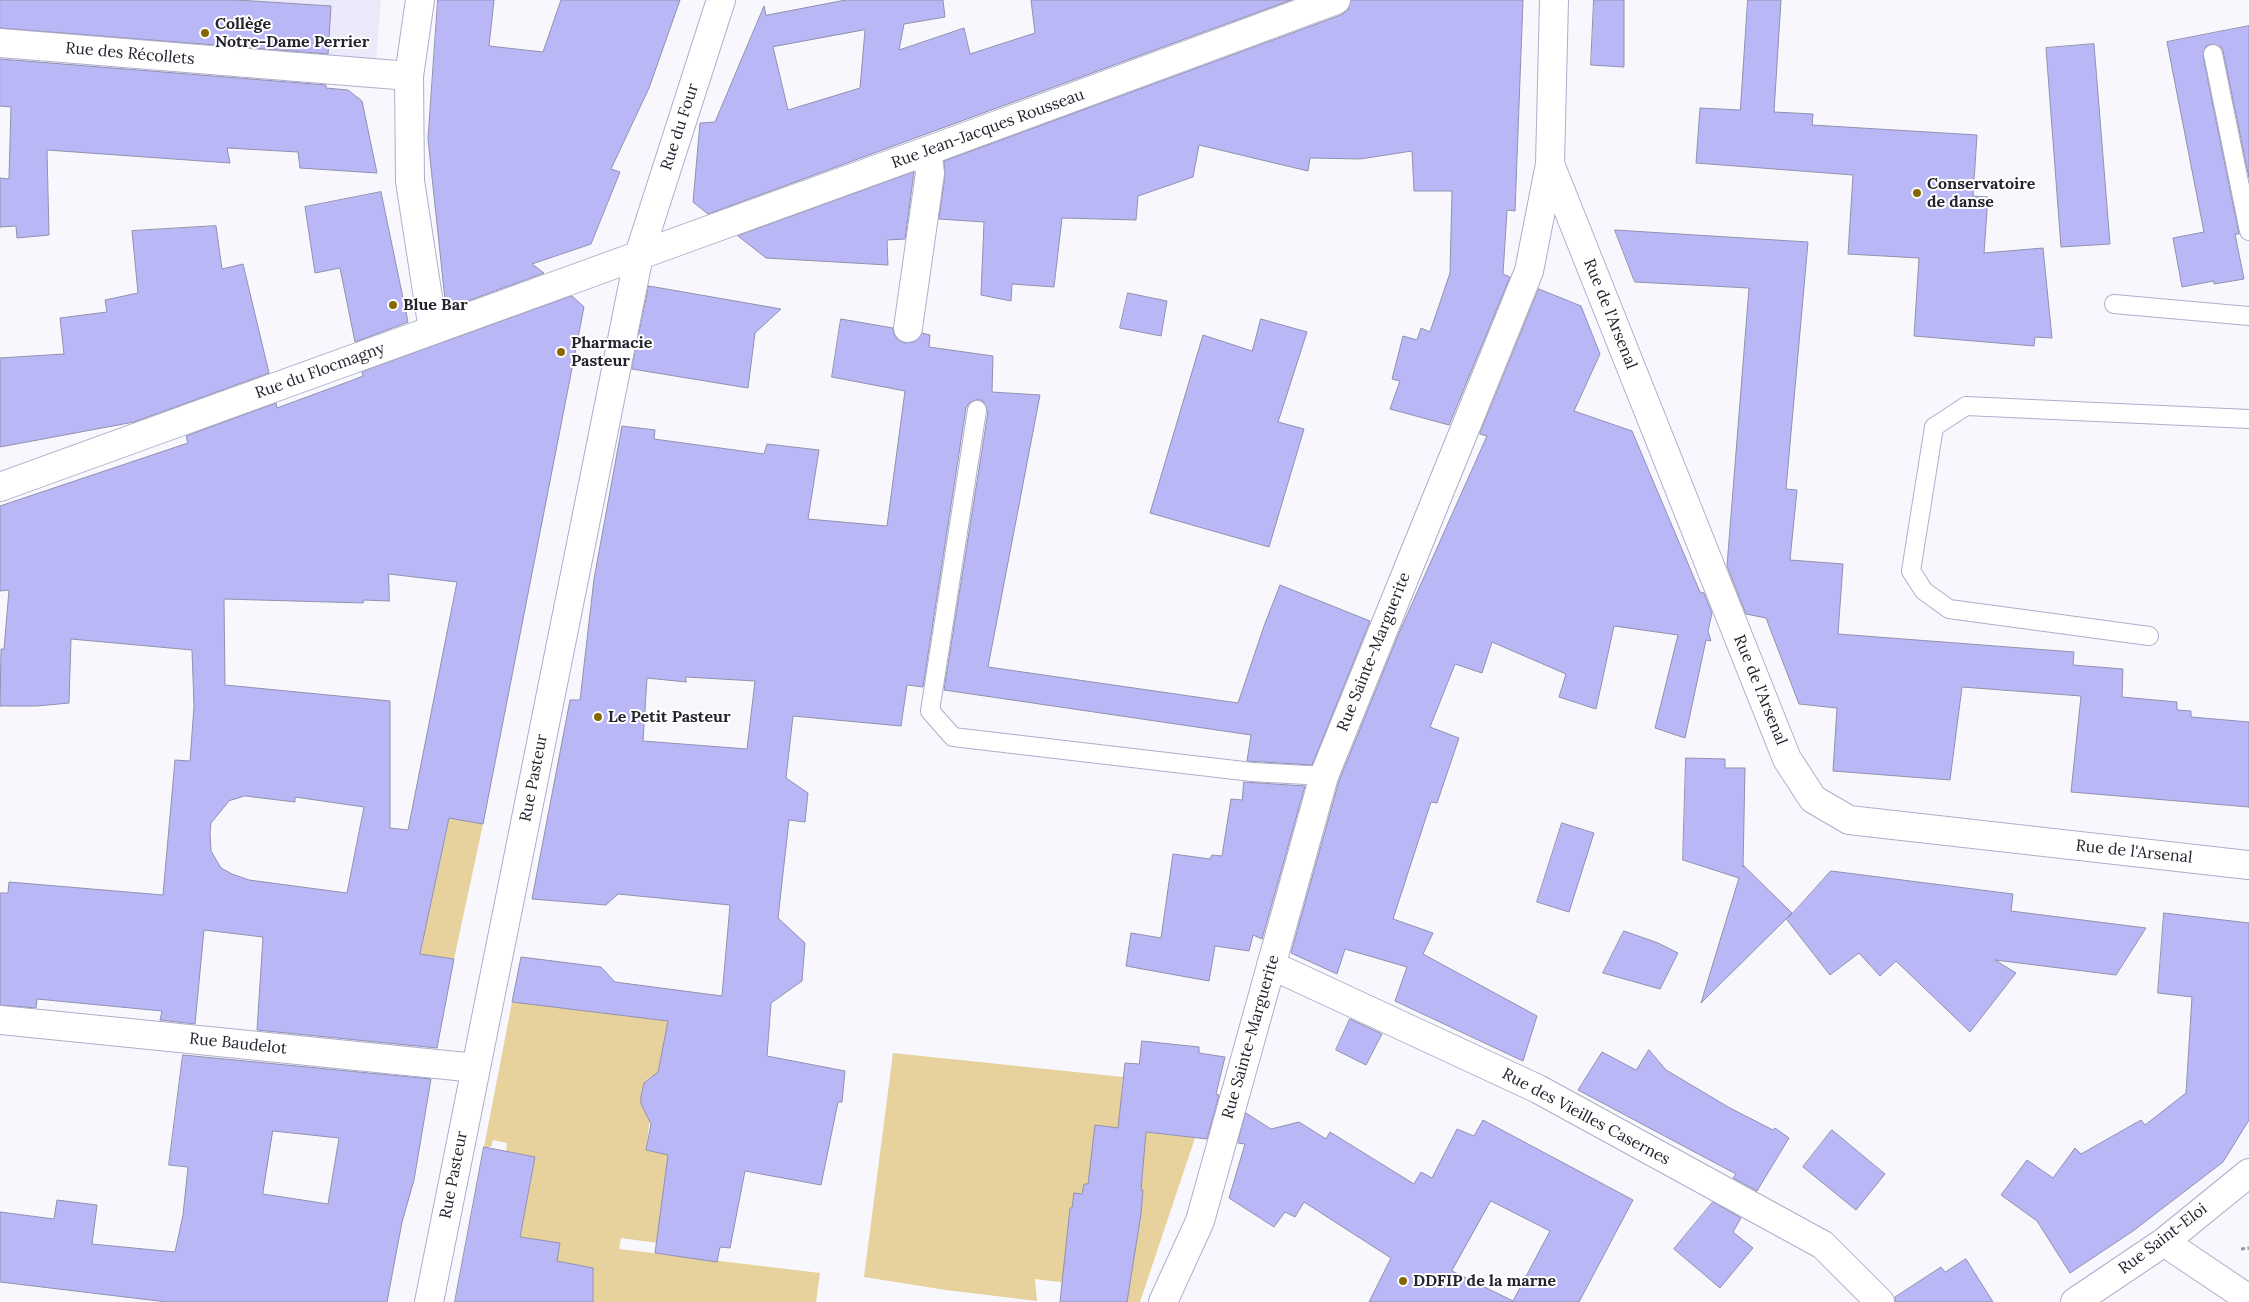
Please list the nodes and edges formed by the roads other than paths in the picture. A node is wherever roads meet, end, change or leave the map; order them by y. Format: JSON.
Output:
{"nodes":[{"id":1,"x":420,"y":0,"type":"edge"},
{"id":2,"x":721,"y":0,"type":"edge"},
{"id":3,"x":1336,"y":0,"type":"edge"},
{"id":4,"x":1554,"y":0,"type":"edge"},
{"id":5,"x":0,"y":43,"type":"edge"},
{"id":6,"x":2213,"y":54,"type":"dead end"},
{"id":7,"x":409,"y":76,"type":"junction"},
{"id":8,"x":927,"y":152,"type":"junction"},
{"id":9,"x":1550,"y":164,"type":"junction"},
{"id":10,"x":2249,"y":231,"type":"edge"},
{"id":11,"x":639,"y":255,"type":"junction"},
{"id":12,"x":2114,"y":304,"type":"dead end"},
{"id":13,"x":2249,"y":316,"type":"edge"},
{"id":14,"x":908,"y":328,"type":"dead end"},
{"id":15,"x":433,"y":330,"type":"junction"},
{"id":16,"x":977,"y":410,"type":"dead end"},
{"id":17,"x":2249,"y":419,"type":"edge"},
{"id":18,"x":0,"y":487,"type":"edge"},
{"id":19,"x":2149,"y":636,"type":"dead end"},
{"id":20,"x":1324,"y":776,"type":"junction"},
{"id":21,"x":2249,"y":864,"type":"edge"},
{"id":22,"x":1271,"y":965,"type":"junction"},
{"id":23,"x":0,"y":1020,"type":"edge"},
{"id":24,"x":476,"y":1068,"type":"junction"},
{"id":25,"x":2249,"y":1173,"type":"edge"},
{"id":26,"x":2164,"y":1242,"type":"junction"},
{"id":27,"x":2249,"y":1299,"type":"edge"},
{"id":28,"x":429,"y":1302,"type":"edge"},
{"id":29,"x":1163,"y":1302,"type":"edge"},
{"id":30,"x":1880,"y":1302,"type":"edge"},
{"id":31,"x":2075,"y":1302,"type":"edge"}],
"edges":[{"from":1,"to":7,"type":"street"},
{"from":2,"to":11,"type":"street","name":"Rue du Four"},
{"from":3,"to":8,"type":"street","name":"Rue Jean-Jacques Rousseau"},
{"from":4,"to":9,"type":"street","name":"Rue Sainte-Marguerite"},
{"from":5,"to":7,"type":"street","name":"Rue des Récollets"},
{"from":6,"to":10,"type":"lane"},
{"from":7,"to":15,"type":"street"},
{"from":8,"to":11,"type":"street","name":"Rue Jean-Jacques Rousseau"},
{"from":8,"to":14,"type":"street"},
{"from":9,"to":20,"type":"street","name":"Rue Sainte-Marguerite"},
{"from":9,"to":21,"type":"street","name":"Rue de l'Arsenal"},
{"from":11,"to":15,"type":"street","name":"Rue du Flocmagny"},
{"from":11,"to":24,"type":"street","name":"Rue Pasteur"},
{"from":12,"to":13,"type":"lane"},
{"from":15,"to":18,"type":"street","name":"Rue du Flocmagny"},
{"from":16,"to":20,"type":"lane"},
{"from":17,"to":19,"type":"lane"},
{"from":20,"to":22,"type":"street","name":"Rue Sainte-Marguerite"},
{"from":22,"to":29,"type":"street","name":"Rue Sainte-Marguerite"},
{"from":22,"to":30,"type":"street","name":"Rue des Vieilles Casernes"},
{"from":23,"to":24,"type":"street","name":"Rue Baudelot"},
{"from":24,"to":28,"type":"street","name":"Rue Pasteur"},
{"from":25,"to":26,"type":"street","name":"Rue Saint-Eloi"},
{"from":26,"to":27,"type":"street"},
{"from":26,"to":31,"type":"street","name":"Rue Saint-Eloi"}]}
